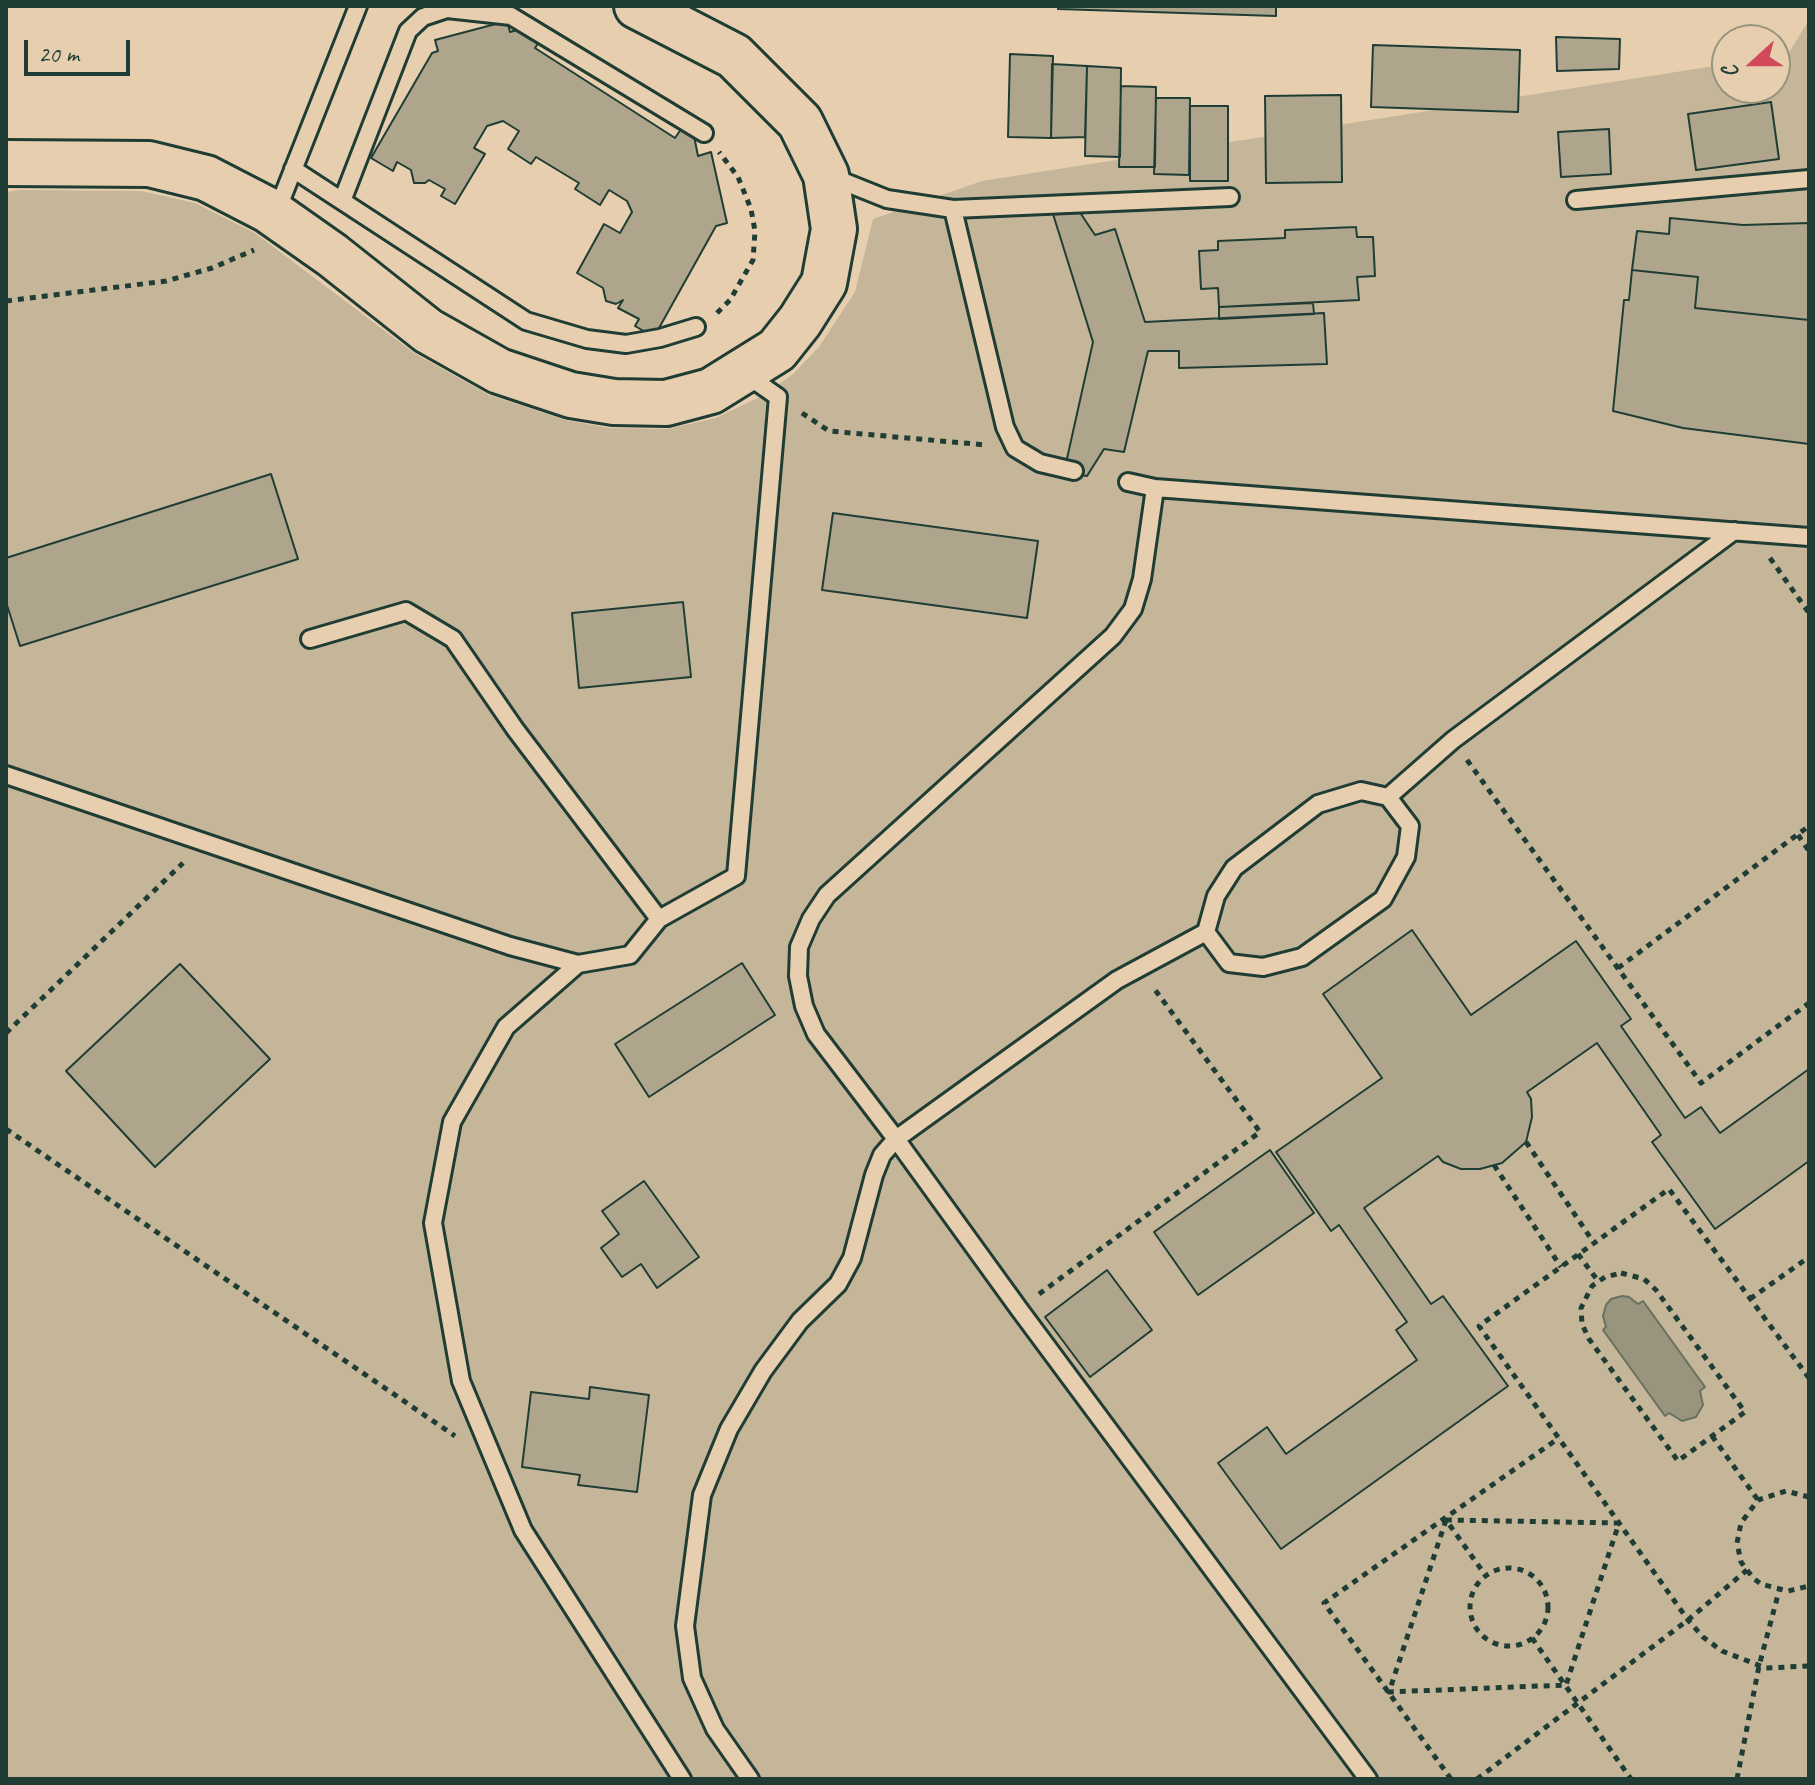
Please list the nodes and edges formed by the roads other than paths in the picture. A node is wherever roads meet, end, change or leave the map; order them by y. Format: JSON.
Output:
{"nodes":[{"id":1,"x":358,"y":6,"type":"edge"},
{"id":2,"x":637,"y":6,"type":"edge"},
{"id":3,"x":704,"y":133,"type":"road end"},
{"id":4,"x":6,"y":163,"type":"edge"},
{"id":5,"x":293,"y":169,"type":"junction"},
{"id":6,"x":826,"y":175,"type":"junction"},
{"id":7,"x":1809,"y":179,"type":"edge"},
{"id":8,"x":1230,"y":197,"type":"dead end"},
{"id":9,"x":1576,"y":200,"type":"dead end"},
{"id":10,"x":342,"y":201,"type":"junction"},
{"id":11,"x":953,"y":209,"type":"junction"},
{"id":12,"x":269,"y":230,"type":"junction"},
{"id":13,"x":696,"y":327,"type":"road end"},
{"id":14,"x":761,"y":385,"type":"junction"},
{"id":15,"x":1074,"y":471,"type":"dead end"},
{"id":16,"x":1128,"y":482,"type":"dead end"},
{"id":17,"x":1155,"y":488,"type":"junction"},
{"id":18,"x":1743,"y":531,"type":"junction"},
{"id":19,"x":1809,"y":537,"type":"edge"},
{"id":20,"x":310,"y":639,"type":"dead end"},
{"id":21,"x":6,"y":775,"type":"edge"},
{"id":22,"x":1388,"y":797,"type":"junction"},
{"id":23,"x":659,"y":919,"type":"junction"},
{"id":24,"x":1206,"y":932,"type":"junction"},
{"id":25,"x":578,"y":964,"type":"junction"},
{"id":26,"x":896,"y":1139,"type":"junction"},
{"id":27,"x":682,"y":1779,"type":"edge"},
{"id":28,"x":750,"y":1779,"type":"edge"},
{"id":29,"x":1368,"y":1779,"type":"edge"}],
"edges":[{"from":1,"to":5,"type":"lane"},
{"from":2,"to":6,"type":"main road"},
{"from":3,"to":10,"type":"lane"},
{"from":4,"to":12,"type":"main road"},
{"from":5,"to":10,"type":"lane"},
{"from":5,"to":12,"type":"lane"},
{"from":6,"to":11,"type":"lane"},
{"from":6,"to":14,"type":"main road"},
{"from":7,"to":9,"type":"lane"},
{"from":8,"to":11,"type":"lane"},
{"from":10,"to":13,"type":"lane"},
{"from":11,"to":15,"type":"lane"},
{"from":12,"to":14,"type":"main road"},
{"from":14,"to":23,"type":"lane"},
{"from":16,"to":17,"type":"lane"},
{"from":17,"to":18,"type":"lane"},
{"from":17,"to":26,"type":"lane"},
{"from":18,"to":19,"type":"lane"},
{"from":18,"to":22,"type":"lane"},
{"from":20,"to":23,"type":"lane"},
{"from":21,"to":25,"type":"lane"},
{"from":22,"to":24,"type":"lane"},
{"from":22,"to":24,"type":"lane"},
{"from":23,"to":25,"type":"lane"},
{"from":24,"to":26,"type":"lane"},
{"from":25,"to":27,"type":"lane"},
{"from":26,"to":28,"type":"lane"},
{"from":26,"to":29,"type":"lane"}]}
